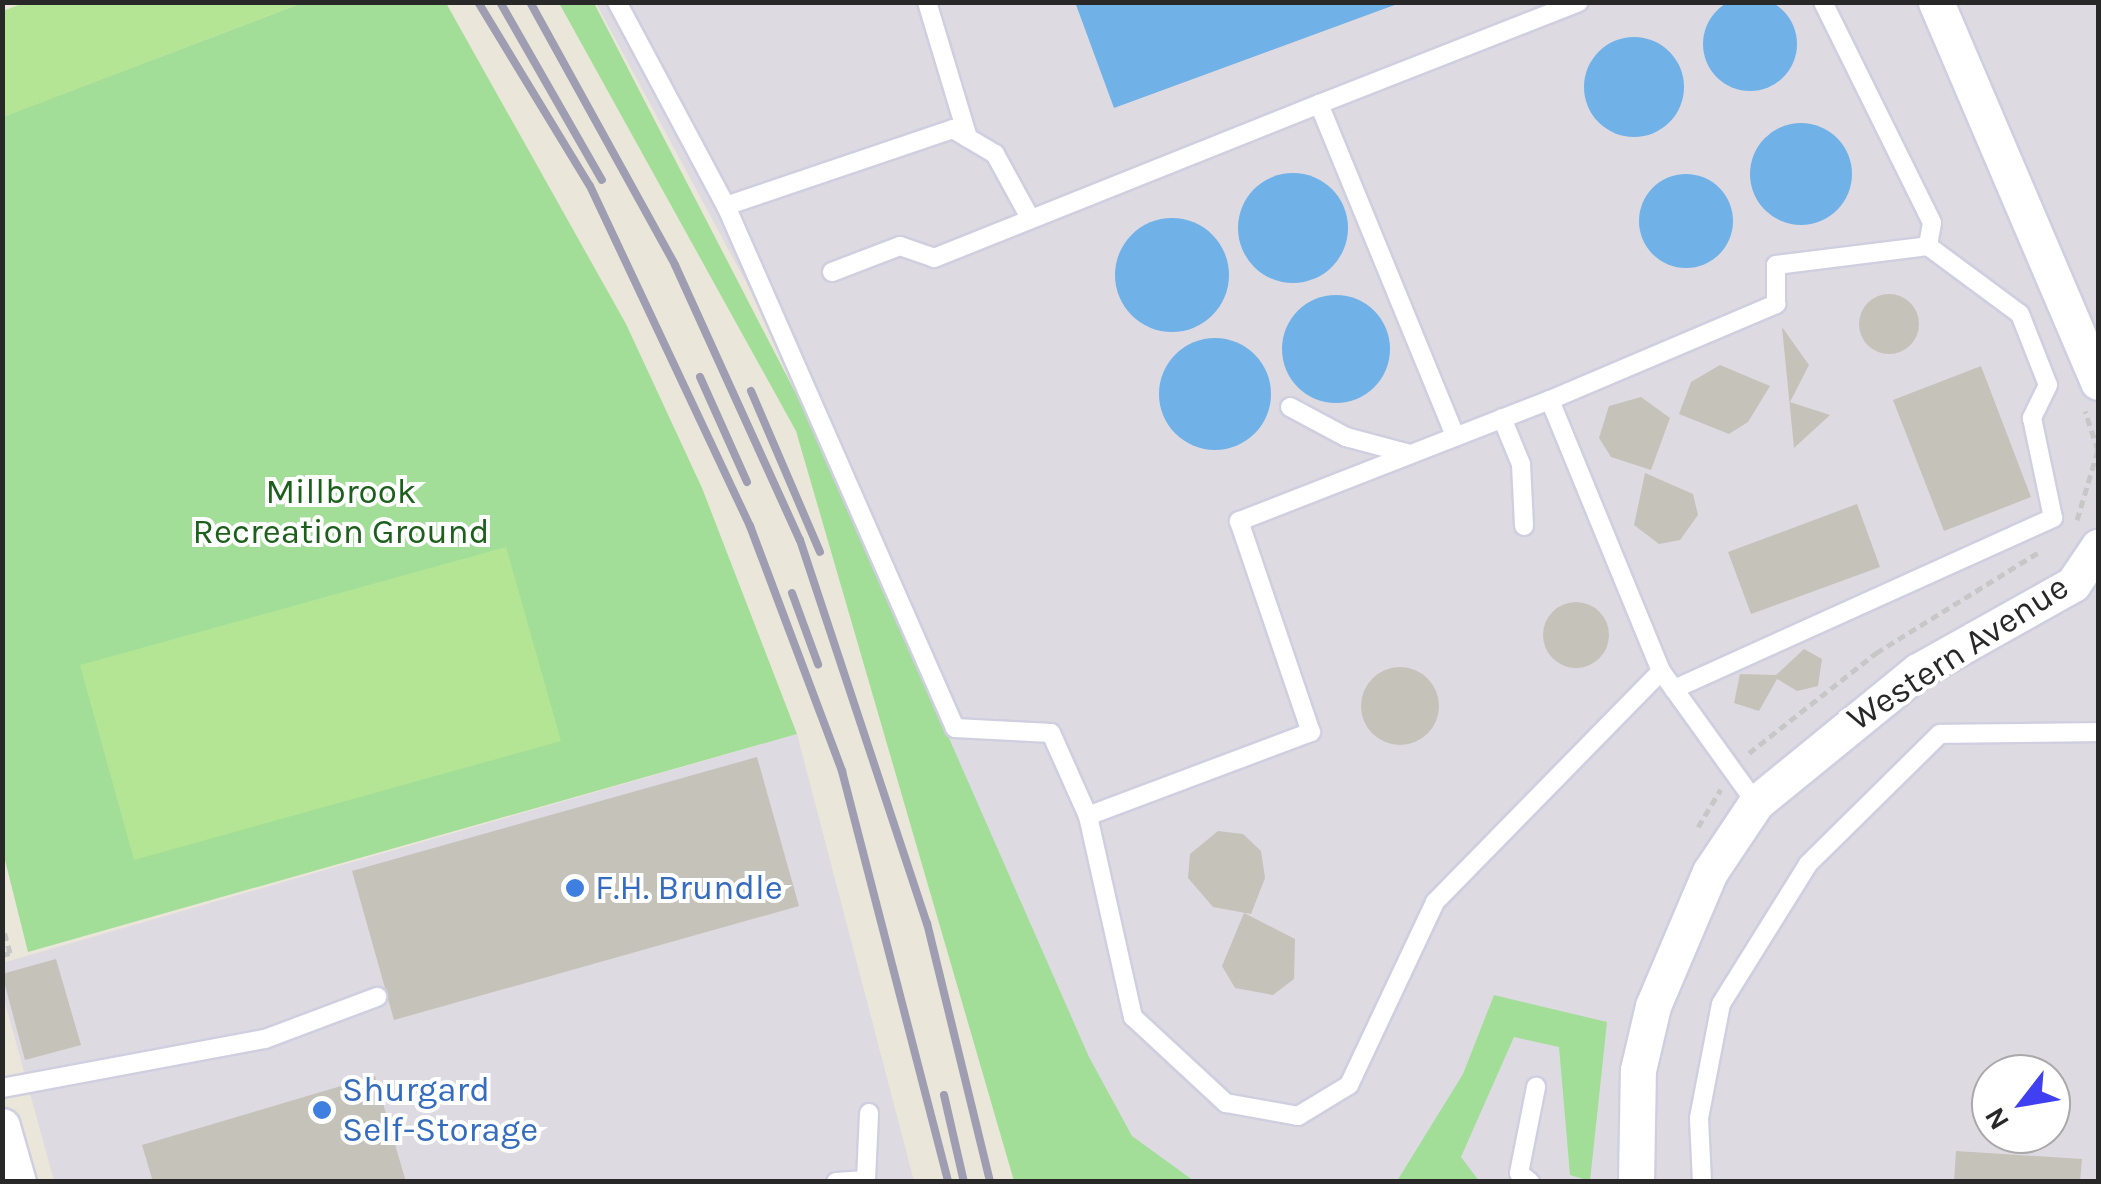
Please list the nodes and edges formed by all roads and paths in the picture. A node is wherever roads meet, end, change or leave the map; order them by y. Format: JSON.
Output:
{"nodes":[{"id":1,"x":617,"y":2,"type":"edge"},
{"id":2,"x":926,"y":2,"type":"edge"},
{"id":3,"x":1579,"y":2,"type":"edge"},
{"id":4,"x":1823,"y":2,"type":"edge"},
{"id":5,"x":1936,"y":2,"type":"edge"},
{"id":6,"x":1319,"y":104,"type":"junction"},
{"id":7,"x":968,"y":138,"type":"junction"},
{"id":8,"x":726,"y":206,"type":"junction"},
{"id":9,"x":1028,"y":216,"type":"junction"},
{"id":10,"x":1928,"y":246,"type":"junction"},
{"id":11,"x":832,"y":272,"type":"dead end"},
{"id":12,"x":2098,"y":382,"type":"edge"},
{"id":13,"x":1550,"y":400,"type":"junction"},
{"id":14,"x":1290,"y":408,"type":"dead end"},
{"id":15,"x":1502,"y":418,"type":"junction"},
{"id":16,"x":1456,"y":436,"type":"junction"},
{"id":17,"x":1411,"y":454,"type":"junction"},
{"id":18,"x":1524,"y":526,"type":"dead end"},
{"id":19,"x":2098,"y":546,"type":"edge"},
{"id":20,"x":1661,"y":670,"type":"junction"},
{"id":21,"x":1674,"y":688,"type":"junction"},
{"id":22,"x":2098,"y":732,"type":"edge"},
{"id":23,"x":1756,"y":803,"type":"junction"},
{"id":24,"x":1088,"y":816,"type":"junction"},
{"id":25,"x":3,"y":929,"type":"edge"},
{"id":26,"x":2,"y":955,"type":"edge"},
{"id":27,"x":377,"y":997,"type":"dead end"},
{"id":28,"x":1536,"y":1086,"type":"dead end"},
{"id":29,"x":2,"y":1088,"type":"edge"},
{"id":30,"x":869,"y":1112,"type":"dead end"},
{"id":31,"x":2,"y":1126,"type":"edge"},
{"id":32,"x":18,"y":1182,"type":"edge"},
{"id":33,"x":836,"y":1182,"type":"edge"},
{"id":34,"x":1530,"y":1182,"type":"edge"},
{"id":35,"x":1636,"y":1182,"type":"edge"},
{"id":36,"x":1702,"y":1182,"type":"edge"}],
"edges":[{"from":1,"to":8,"type":"lane"},
{"from":2,"to":7,"type":"lane"},
{"from":3,"to":6,"type":"lane"},
{"from":4,"to":10,"type":"lane"},
{"from":5,"to":12,"type":"street"},
{"from":6,"to":9,"type":"lane"},
{"from":6,"to":16,"type":"lane"},
{"from":7,"to":8,"type":"lane"},
{"from":7,"to":9,"type":"lane"},
{"from":8,"to":24,"type":"lane"},
{"from":9,"to":11,"type":"lane"},
{"from":10,"to":13,"type":"lane"},
{"from":10,"to":21,"type":"lane"},
{"from":13,"to":15,"type":"lane"},
{"from":13,"to":20,"type":"lane"},
{"from":14,"to":17,"type":"lane"},
{"from":15,"to":16,"type":"lane"},
{"from":15,"to":18,"type":"lane"},
{"from":16,"to":17,"type":"lane"},
{"from":17,"to":24,"type":"lane"},
{"from":19,"to":23,"type":"street","name":"Western Avenue"},
{"from":20,"to":21,"type":"lane"},
{"from":20,"to":24,"type":"lane"},
{"from":21,"to":23,"type":"lane"},
{"from":22,"to":36,"type":"lane"},
{"from":23,"to":35,"type":"street","name":"Western Avenue"},
{"from":25,"to":26,"type":"path"},
{"from":27,"to":29,"type":"lane"},
{"from":28,"to":34,"type":"lane"},
{"from":30,"to":33,"type":"lane"},
{"from":31,"to":32,"type":"street"}]}
